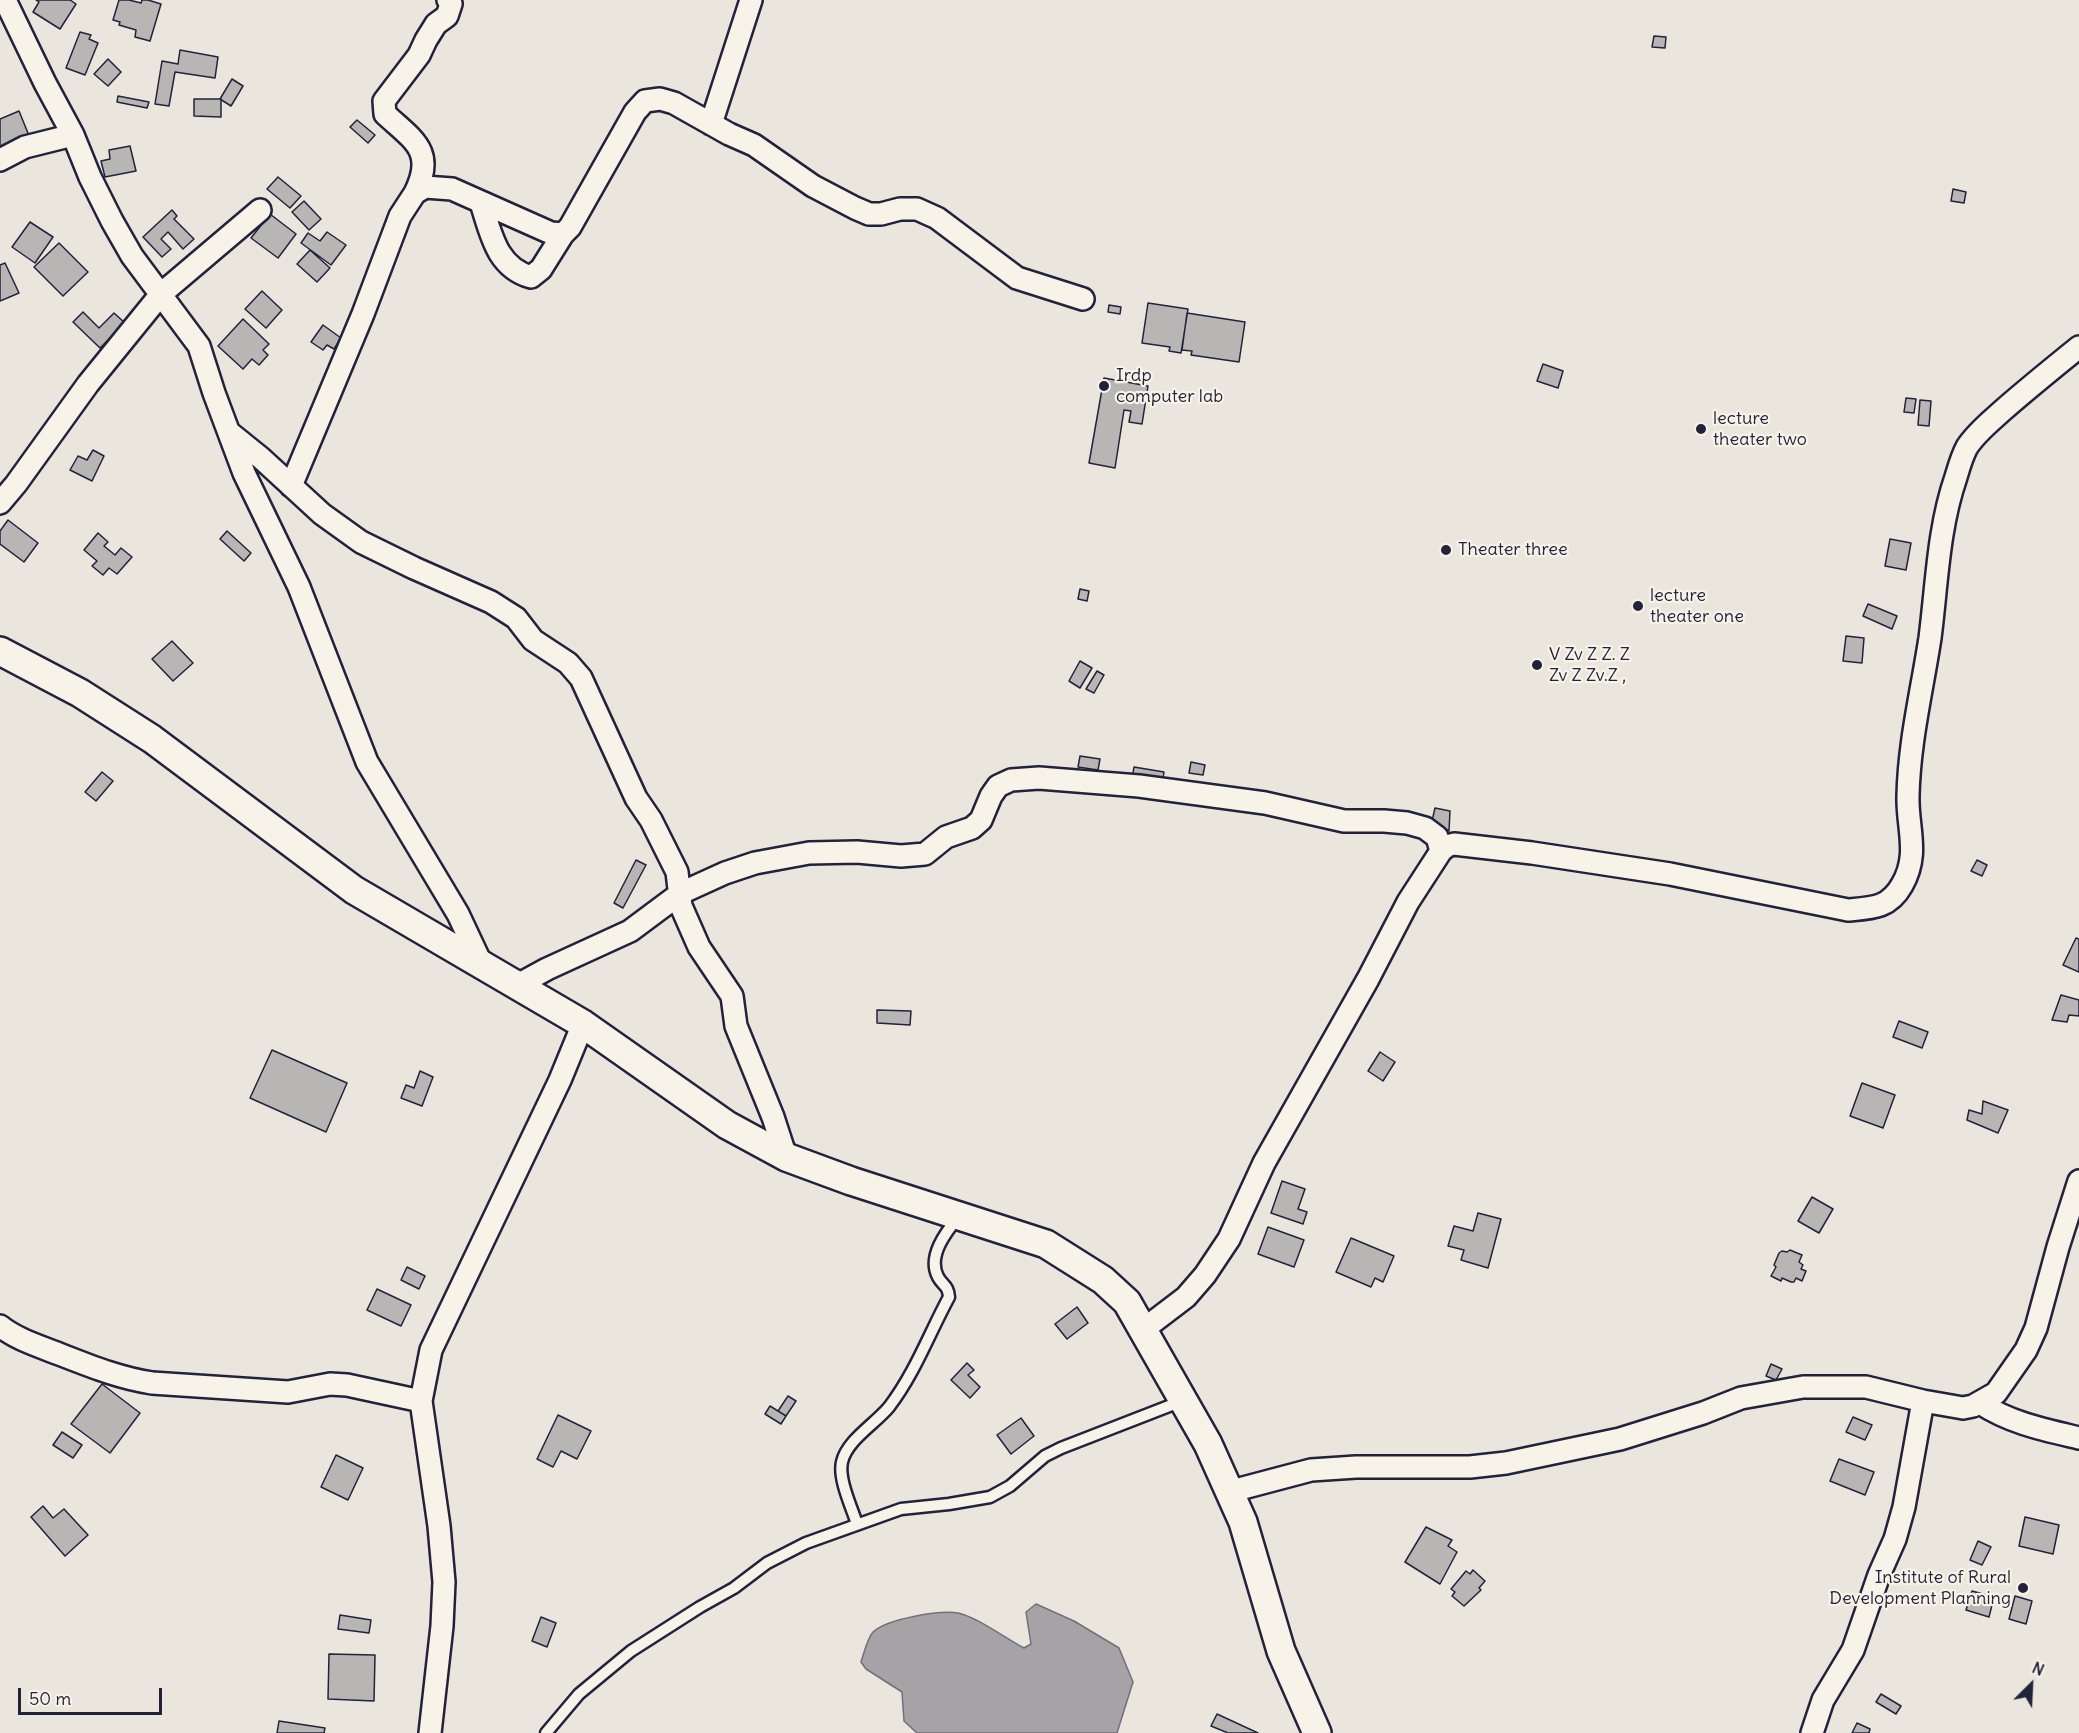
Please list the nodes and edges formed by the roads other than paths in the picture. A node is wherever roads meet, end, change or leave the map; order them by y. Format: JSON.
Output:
{"nodes":[{"id":1,"x":5,"y":0,"type":"edge"},
{"id":2,"x":448,"y":0,"type":"edge"},
{"id":3,"x":751,"y":0,"type":"edge"},
{"id":4,"x":711,"y":124,"type":"junction"},
{"id":5,"x":73,"y":135,"type":"junction"},
{"id":6,"x":0,"y":160,"type":"edge"},
{"id":7,"x":415,"y":193,"type":"junction"},
{"id":8,"x":482,"y":202,"type":"junction"},
{"id":9,"x":260,"y":210,"type":"dead end"},
{"id":10,"x":563,"y":234,"type":"junction"},
{"id":11,"x":161,"y":294,"type":"junction"},
{"id":12,"x":1083,"y":299,"type":"dead end"},
{"id":13,"x":2079,"y":347,"type":"edge"},
{"id":14,"x":230,"y":433,"type":"junction"},
{"id":15,"x":291,"y":486,"type":"junction"},
{"id":16,"x":0,"y":503,"type":"edge"},
{"id":17,"x":0,"y":651,"type":"edge"},
{"id":18,"x":1441,"y":851,"type":"junction"},
{"id":19,"x":681,"y":893,"type":"junction"},
{"id":20,"x":481,"y":963,"type":"junction"},
{"id":21,"x":516,"y":986,"type":"junction"},
{"id":22,"x":583,"y":1024,"type":"junction"},
{"id":23,"x":786,"y":1157,"type":"junction"},
{"id":24,"x":2079,"y":1181,"type":"edge"},
{"id":25,"x":959,"y":1216,"type":"junction"},
{"id":26,"x":0,"y":1326,"type":"edge"},
{"id":27,"x":1144,"y":1329,"type":"junction"},
{"id":28,"x":1184,"y":1400,"type":"junction"},
{"id":29,"x":421,"y":1401,"type":"junction"},
{"id":30,"x":1923,"y":1401,"type":"junction"},
{"id":31,"x":1980,"y":1403,"type":"junction"},
{"id":32,"x":2079,"y":1438,"type":"edge"},
{"id":33,"x":1228,"y":1492,"type":"junction"},
{"id":34,"x":857,"y":1524,"type":"junction"},
{"id":35,"x":430,"y":1733,"type":"edge"},
{"id":36,"x":546,"y":1733,"type":"edge"},
{"id":37,"x":1317,"y":1733,"type":"edge"},
{"id":38,"x":1812,"y":1733,"type":"edge"}],
"edges":[{"from":1,"to":5,"type":"street"},
{"from":2,"to":7,"type":"street"},
{"from":3,"to":4,"type":"street"},
{"from":4,"to":10,"type":"street"},
{"from":4,"to":12,"type":"street"},
{"from":5,"to":6,"type":"street"},
{"from":5,"to":11,"type":"street"},
{"from":7,"to":8,"type":"street"},
{"from":7,"to":15,"type":"street"},
{"from":8,"to":10,"type":"street"},
{"from":8,"to":10,"type":"street"},
{"from":9,"to":11,"type":"street"},
{"from":11,"to":14,"type":"street"},
{"from":11,"to":16,"type":"street"},
{"from":13,"to":18,"type":"street"},
{"from":14,"to":15,"type":"street"},
{"from":14,"to":20,"type":"street"},
{"from":15,"to":19,"type":"street"},
{"from":17,"to":20,"type":"street"},
{"from":18,"to":19,"type":"street"},
{"from":18,"to":27,"type":"street"},
{"from":19,"to":21,"type":"street"},
{"from":19,"to":23,"type":"street"},
{"from":20,"to":21,"type":"street"},
{"from":21,"to":22,"type":"street"},
{"from":22,"to":23,"type":"street"},
{"from":22,"to":29,"type":"street"},
{"from":23,"to":25,"type":"street"},
{"from":24,"to":31,"type":"street"},
{"from":25,"to":27,"type":"street"},
{"from":25,"to":34,"type":"lane"},
{"from":26,"to":29,"type":"street"},
{"from":27,"to":28,"type":"street"},
{"from":28,"to":33,"type":"street"},
{"from":28,"to":34,"type":"lane"},
{"from":29,"to":35,"type":"street"},
{"from":30,"to":31,"type":"street"},
{"from":30,"to":33,"type":"street"},
{"from":30,"to":38,"type":"street"},
{"from":31,"to":32,"type":"street"},
{"from":33,"to":37,"type":"street"},
{"from":34,"to":36,"type":"lane"}]}
